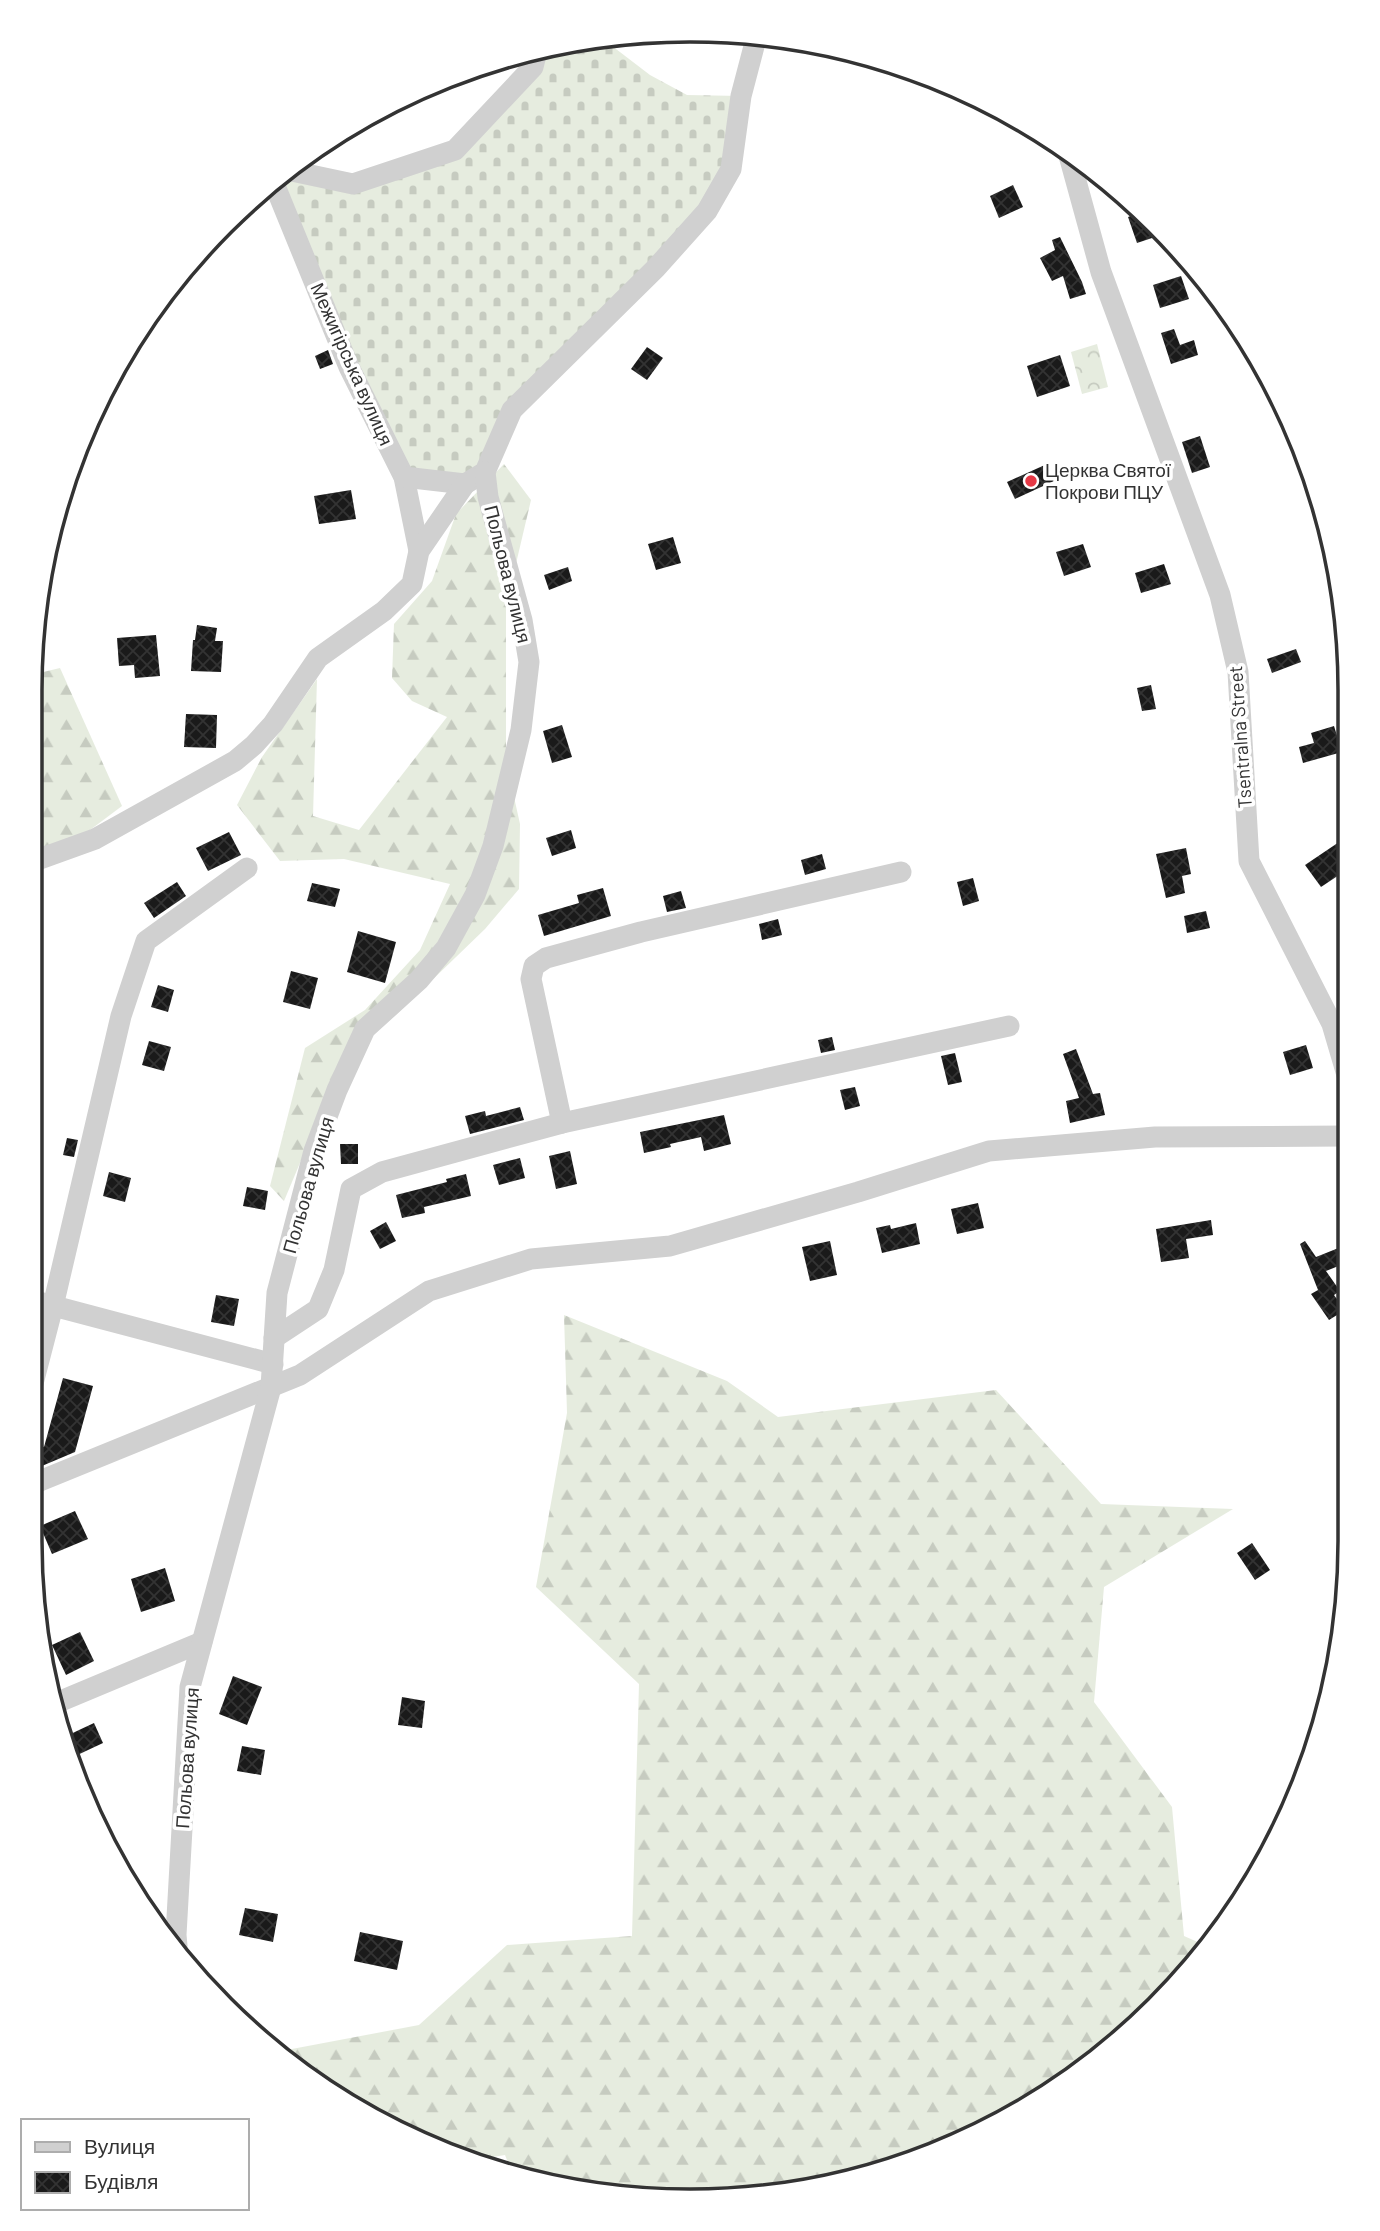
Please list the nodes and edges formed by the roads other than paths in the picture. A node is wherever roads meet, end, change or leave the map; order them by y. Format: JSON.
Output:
{"nodes":[{"id":1,"x":755,"y":46,"type":"edge"},
{"id":2,"x":534,"y":61,"type":"edge"},
{"id":3,"x":1072,"y":167,"type":"edge"},
{"id":4,"x":300,"y":173,"type":"edge"},
{"id":5,"x":278,"y":191,"type":"edge"},
{"id":6,"x":485,"y":472,"type":"junction"},
{"id":7,"x":404,"y":477,"type":"junction"},
{"id":8,"x":465,"y":484,"type":"junction"},
{"id":9,"x":419,"y":551,"type":"junction"},
{"id":10,"x":42,"y":858,"type":"edge"},
{"id":11,"x":247,"y":868,"type":"dead end"},
{"id":12,"x":901,"y":872,"type":"dead end"},
{"id":13,"x":1009,"y":1026,"type":"dead end"},
{"id":14,"x":1338,"y":1044,"type":"edge"},
{"id":15,"x":562,"y":1123,"type":"junction"},
{"id":16,"x":1338,"y":1136,"type":"edge"},
{"id":17,"x":42,"y":1303,"type":"edge"},
{"id":18,"x":53,"y":1306,"type":"junction"},
{"id":19,"x":274,"y":1338,"type":"junction"},
{"id":20,"x":42,"y":1348,"type":"edge"},
{"id":21,"x":273,"y":1364,"type":"junction"},
{"id":22,"x":271,"y":1387,"type":"junction"},
{"id":23,"x":42,"y":1480,"type":"edge"},
{"id":24,"x":202,"y":1642,"type":"junction"},
{"id":25,"x":62,"y":1701,"type":"edge"},
{"id":26,"x":174,"y":1933,"type":"edge"}],
"edges":[{"from":1,"to":6,"type":"street"},
{"from":2,"to":4,"type":"street"},
{"from":3,"to":14,"type":"street","name":"Tsentralna Street"},
{"from":5,"to":7,"type":"street","name":"Межигірська вулиця"},
{"from":6,"to":8,"type":"street"},
{"from":6,"to":19,"type":"street","name":"Польова вулиця"},
{"from":7,"to":8,"type":"street"},
{"from":7,"to":9,"type":"street","name":"Межигірська вулиця"},
{"from":8,"to":9,"type":"street"},
{"from":9,"to":10,"type":"street"},
{"from":11,"to":18,"type":"street"},
{"from":12,"to":15,"type":"street"},
{"from":13,"to":15,"type":"street"},
{"from":15,"to":19,"type":"street"},
{"from":16,"to":22,"type":"street"},
{"from":17,"to":18,"type":"street"},
{"from":18,"to":20,"type":"street"},
{"from":18,"to":21,"type":"street"},
{"from":19,"to":21,"type":"street","name":"Польова вулиця"},
{"from":21,"to":22,"type":"street","name":"Польова вулиця"},
{"from":22,"to":23,"type":"street"},
{"from":22,"to":24,"type":"street","name":"Польова вулиця"},
{"from":24,"to":25,"type":"street"},
{"from":24,"to":26,"type":"street","name":"Польова вулиця"}]}
